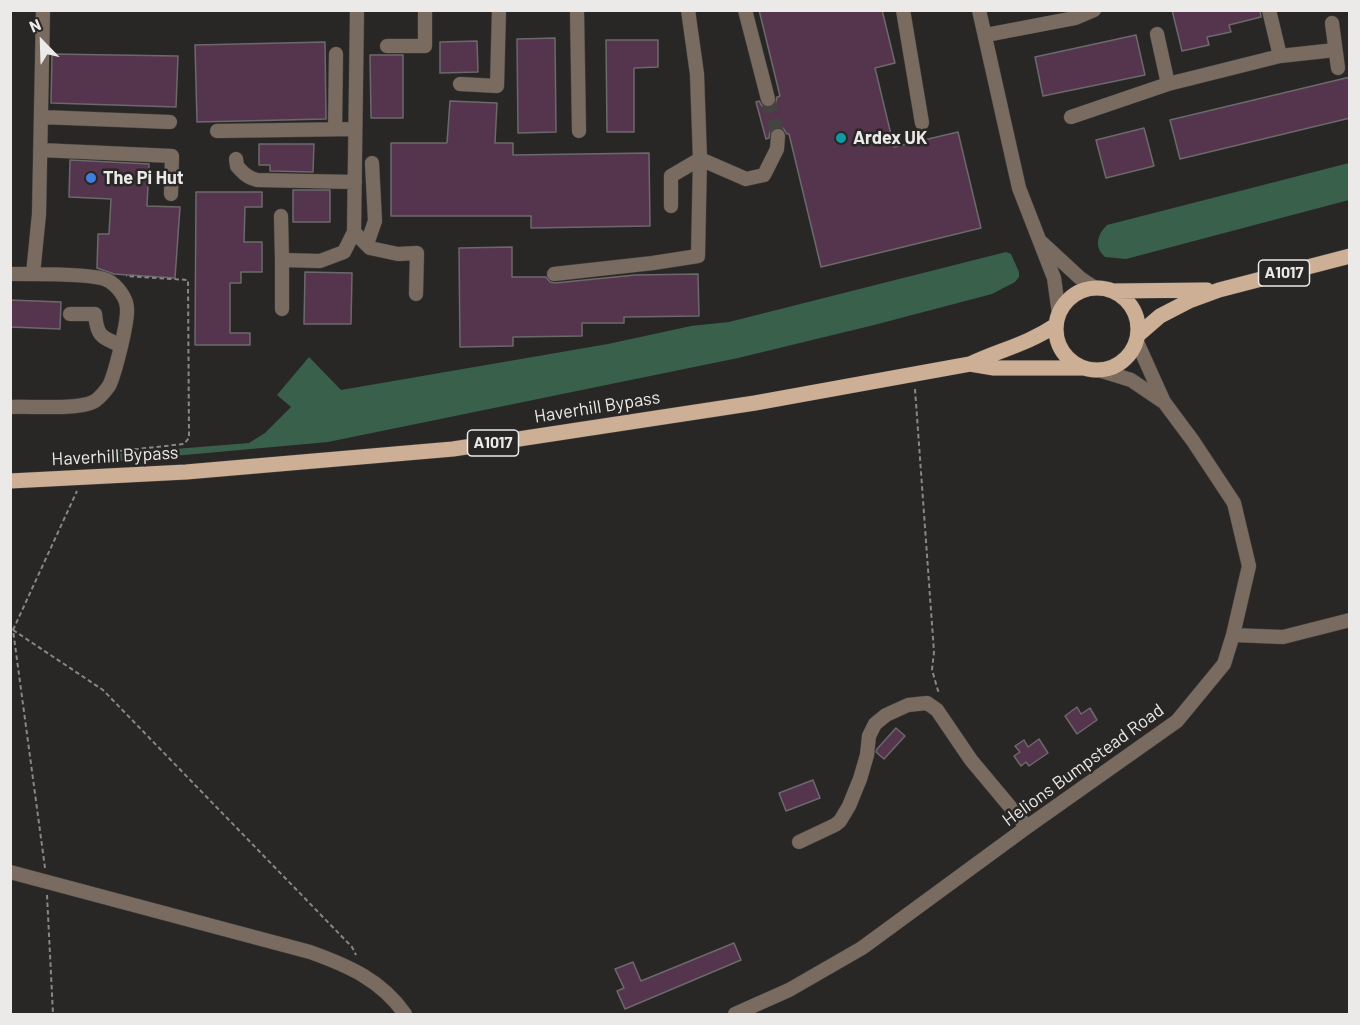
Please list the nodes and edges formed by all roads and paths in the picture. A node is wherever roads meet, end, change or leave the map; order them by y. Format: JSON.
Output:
{"nodes":[{"id":1,"x":43,"y":10,"type":"edge"},
{"id":2,"x":357,"y":10,"type":"edge"},
{"id":3,"x":425,"y":10,"type":"edge"},
{"id":4,"x":499,"y":10,"type":"edge"},
{"id":5,"x":578,"y":10,"type":"edge"},
{"id":6,"x":688,"y":10,"type":"edge"},
{"id":7,"x":745,"y":10,"type":"edge"},
{"id":8,"x":903,"y":10,"type":"edge"},
{"id":9,"x":979,"y":10,"type":"edge"},
{"id":10,"x":1094,"y":10,"type":"edge"},
{"id":11,"x":1269,"y":10,"type":"edge"},
{"id":12,"x":1332,"y":23,"type":"dead end"},
{"id":13,"x":1157,"y":34,"type":"dead end"},
{"id":14,"x":986,"y":36,"type":"junction"},
{"id":15,"x":387,"y":46,"type":"dead end"},
{"id":16,"x":1335,"y":50,"type":"junction"},
{"id":17,"x":336,"y":54,"type":"dead end"},
{"id":18,"x":1280,"y":56,"type":"junction"},
{"id":19,"x":1338,"y":68,"type":"dead end"},
{"id":20,"x":460,"y":84,"type":"dead end"},
{"id":21,"x":1168,"y":84,"type":"junction"},
{"id":22,"x":768,"y":99,"type":"tunnel mouth"},
{"id":23,"x":40,"y":117,"type":"junction"},
{"id":24,"x":1071,"y":117,"type":"dead end"},
{"id":25,"x":170,"y":122,"type":"dead end"},
{"id":26,"x":922,"y":123,"type":"dead end"},
{"id":27,"x":336,"y":129,"type":"junction"},
{"id":28,"x":355,"y":129,"type":"junction"},
{"id":29,"x":217,"y":131,"type":"dead end"},
{"id":30,"x":579,"y":131,"type":"dead end"},
{"id":31,"x":778,"y":136,"type":"tunnel mouth"},
{"id":32,"x":40,"y":150,"type":"junction"},
{"id":33,"x":236,"y":159,"type":"dead end"},
{"id":34,"x":700,"y":159,"type":"junction"},
{"id":35,"x":372,"y":163,"type":"dead end"},
{"id":36,"x":355,"y":182,"type":"junction"},
{"id":37,"x":171,"y":194,"type":"dead end"},
{"id":38,"x":671,"y":206,"type":"dead end"},
{"id":39,"x":281,"y":216,"type":"dead end"},
{"id":40,"x":354,"y":232,"type":"junction"},
{"id":41,"x":1040,"y":240,"type":"junction"},
{"id":42,"x":367,"y":244,"type":"junction"},
{"id":43,"x":1350,"y":256,"type":"edge"},
{"id":44,"x":282,"y":260,"type":"junction"},
{"id":45,"x":10,"y":274,"type":"edge"},
{"id":46,"x":33,"y":274,"type":"junction"},
{"id":47,"x":554,"y":274,"type":"dead end"},
{"id":48,"x":126,"y":276,"type":"dead end"},
{"id":49,"x":1095,"y":288,"type":"junction"},
{"id":50,"x":1219,"y":290,"type":"junction"},
{"id":51,"x":1114,"y":291,"type":"junction"},
{"id":52,"x":416,"y":294,"type":"dead end"},
{"id":53,"x":282,"y":309,"type":"dead end"},
{"id":54,"x":70,"y":314,"type":"dead end"},
{"id":55,"x":1057,"y":320,"type":"junction"},
{"id":56,"x":1138,"y":339,"type":"junction"},
{"id":57,"x":120,"y":345,"type":"junction"},
{"id":58,"x":970,"y":364,"type":"junction"},
{"id":59,"x":1083,"y":368,"type":"junction"},
{"id":60,"x":1102,"y":371,"type":"junction"},
{"id":61,"x":914,"y":375,"type":"junction"},
{"id":62,"x":1164,"y":402,"type":"junction"},
{"id":63,"x":10,"y":407,"type":"edge"},
{"id":64,"x":87,"y":478,"type":"junction"},
{"id":65,"x":10,"y":482,"type":"edge"},
{"id":66,"x":1350,"y":620,"type":"edge"},
{"id":67,"x":13,"y":630,"type":"junction"},
{"id":68,"x":1233,"y":635,"type":"junction"},
{"id":69,"x":947,"y":723,"type":"junction"},
{"id":70,"x":1027,"y":827,"type":"junction"},
{"id":71,"x":799,"y":842,"type":"dead end"},
{"id":72,"x":10,"y":872,"type":"edge"},
{"id":73,"x":47,"y":881,"type":"junction"},
{"id":74,"x":365,"y":976,"type":"junction"},
{"id":75,"x":53,"y":1014,"type":"edge"},
{"id":76,"x":405,"y":1014,"type":"edge"},
{"id":77,"x":735,"y":1014,"type":"edge"}],
"edges":[{"from":1,"to":23,"type":"street"},
{"from":2,"to":28,"type":"street"},
{"from":3,"to":15,"type":"street"},
{"from":4,"to":20,"type":"street"},
{"from":5,"to":30,"type":"street"},
{"from":6,"to":34,"type":"street"},
{"from":7,"to":22,"type":"street"},
{"from":8,"to":26,"type":"street"},
{"from":9,"to":14,"type":"street"},
{"from":10,"to":14,"type":"street"},
{"from":11,"to":18,"type":"street"},
{"from":12,"to":16,"type":"street"},
{"from":13,"to":21,"type":"street"},
{"from":14,"to":41,"type":"street"},
{"from":16,"to":18,"type":"street"},
{"from":16,"to":19,"type":"street"},
{"from":17,"to":27,"type":"street"},
{"from":18,"to":21,"type":"street"},
{"from":21,"to":24,"type":"street"},
{"from":23,"to":25,"type":"street"},
{"from":23,"to":32,"type":"street"},
{"from":27,"to":28,"type":"street"},
{"from":27,"to":29,"type":"street"},
{"from":28,"to":36,"type":"street"},
{"from":31,"to":34,"type":"street"},
{"from":32,"to":37,"type":"street"},
{"from":32,"to":46,"type":"street"},
{"from":33,"to":36,"type":"street"},
{"from":34,"to":38,"type":"street"},
{"from":34,"to":47,"type":"street"},
{"from":35,"to":42,"type":"street"},
{"from":36,"to":40,"type":"street"},
{"from":39,"to":44,"type":"street"},
{"from":40,"to":42,"type":"street"},
{"from":40,"to":44,"type":"street"},
{"from":41,"to":49,"type":"street"},
{"from":41,"to":55,"type":"street"},
{"from":42,"to":52,"type":"street"},
{"from":43,"to":50,"type":"main road","number":"A1017"},
{"from":44,"to":53,"type":"street"},
{"from":45,"to":46,"type":"street"},
{"from":46,"to":57,"type":"street"},
{"from":48,"to":64,"type":"path"},
{"from":49,"to":51,"type":"main road"},
{"from":49,"to":55,"type":"main road"},
{"from":50,"to":51,"type":"main road","number":"A1017"},
{"from":50,"to":56,"type":"main road","number":"A1017"},
{"from":51,"to":56,"type":"main road"},
{"from":54,"to":57,"type":"street"},
{"from":55,"to":58,"type":"main road","name":"Haverhill Bypass","number":"A1017"},
{"from":55,"to":59,"type":"main road"},
{"from":56,"to":60,"type":"main road"},
{"from":56,"to":62,"type":"street","name":"Helions Bumpstead Road"},
{"from":57,"to":63,"type":"street"},
{"from":58,"to":59,"type":"main road","name":"Haverhill Bypass","number":"A1017"},
{"from":58,"to":61,"type":"main road","name":"Haverhill Bypass","number":"A1017"},
{"from":59,"to":60,"type":"main road"},
{"from":60,"to":62,"type":"street","name":"Helions Bumpstead Road"},
{"from":61,"to":64,"type":"main road","name":"Haverhill Bypass","number":"A1017"},
{"from":61,"to":69,"type":"path"},
{"from":62,"to":68,"type":"street","name":"Helions Bumpstead Road"},
{"from":64,"to":65,"type":"main road","name":"Haverhill Bypass","number":"A1017"},
{"from":64,"to":67,"type":"path"},
{"from":66,"to":68,"type":"street"},
{"from":67,"to":73,"type":"path"},
{"from":67,"to":74,"type":"path"},
{"from":68,"to":70,"type":"street","name":"Helions Bumpstead Road"},
{"from":69,"to":70,"type":"street"},
{"from":69,"to":71,"type":"street"},
{"from":70,"to":77,"type":"street","name":"Helions Bumpstead Road"},
{"from":72,"to":73,"type":"street"},
{"from":73,"to":74,"type":"street"},
{"from":73,"to":75,"type":"path"},
{"from":74,"to":76,"type":"street"}]}
